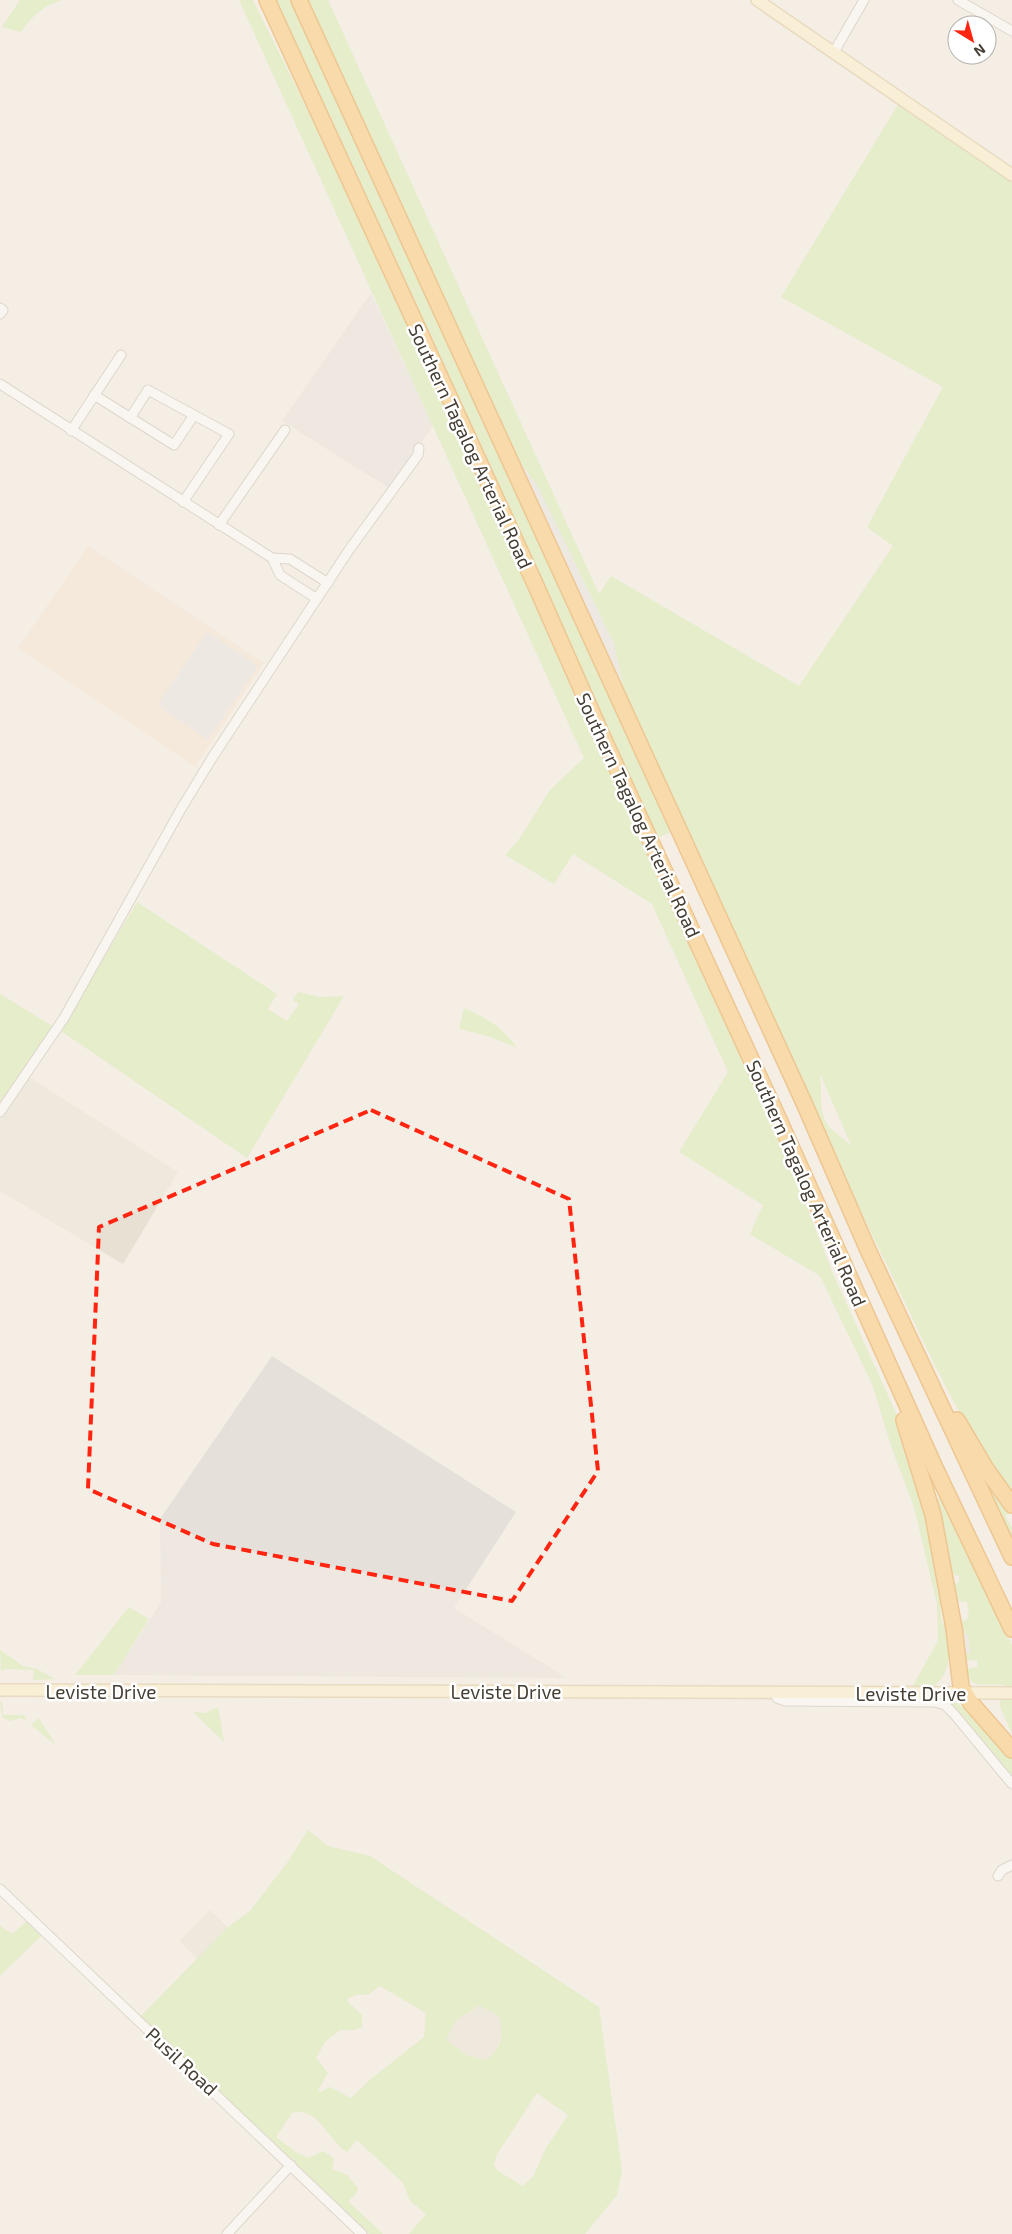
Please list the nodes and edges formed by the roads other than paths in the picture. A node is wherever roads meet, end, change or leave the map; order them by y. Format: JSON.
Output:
{"nodes":[{"id":1,"x":266,"y":0,"type":"edge"},
{"id":2,"x":299,"y":0,"type":"edge"},
{"id":3,"x":864,"y":0,"type":"edge"},
{"id":4,"x":958,"y":0,"type":"edge"},
{"id":5,"x":764,"y":2,"type":"edge"},
{"id":6,"x":1012,"y":32,"type":"edge"},
{"id":7,"x":834,"y":52,"type":"junction"},
{"id":8,"x":1012,"y":175,"type":"edge"},
{"id":9,"x":0,"y":308,"type":"edge"},
{"id":10,"x":0,"y":314,"type":"edge"},
{"id":11,"x":121,"y":355,"type":"dead end"},
{"id":12,"x":0,"y":384,"type":"edge"},
{"id":13,"x":94,"y":395,"type":"junction"},
{"id":14,"x":194,"y":415,"type":"junction"},
{"id":15,"x":130,"y":418,"type":"junction"},
{"id":16,"x":286,"y":430,"type":"dead end"},
{"id":17,"x":71,"y":431,"type":"junction"},
{"id":18,"x":419,"y":448,"type":"dead end"},
{"id":19,"x":182,"y":502,"type":"junction"},
{"id":20,"x":219,"y":525,"type":"junction"},
{"id":21,"x":272,"y":558,"type":"junction"},
{"id":22,"x":328,"y":583,"type":"junction"},
{"id":23,"x":317,"y":599,"type":"junction"},
{"id":24,"x":0,"y":1112,"type":"edge"},
{"id":25,"x":863,"y":1307,"type":"junction"},
{"id":26,"x":906,"y":1331,"type":"junction"},
{"id":27,"x":1012,"y":1504,"type":"edge"},
{"id":28,"x":1012,"y":1557,"type":"edge"},
{"id":29,"x":1012,"y":1630,"type":"edge"},
{"id":30,"x":0,"y":1690,"type":"edge"},
{"id":31,"x":775,"y":1692,"type":"junction"},
{"id":32,"x":963,"y":1693,"type":"junction"},
{"id":33,"x":1012,"y":1693,"type":"edge"},
{"id":34,"x":1012,"y":1750,"type":"edge"},
{"id":35,"x":1012,"y":1784,"type":"edge"},
{"id":36,"x":1012,"y":1865,"type":"edge"},
{"id":37,"x":998,"y":1876,"type":"dead end"},
{"id":38,"x":0,"y":1889,"type":"edge"},
{"id":39,"x":291,"y":2166,"type":"junction"},
{"id":40,"x":227,"y":2234,"type":"edge"},
{"id":41,"x":362,"y":2234,"type":"edge"}],
"edges":[{"from":1,"to":25,"type":"highway","name":"Southern Tagalog Arterial Road"},
{"from":2,"to":26,"type":"highway","name":"Southern Tagalog Arterial Road"},
{"from":3,"to":7,"type":"street"},
{"from":4,"to":6,"type":"street"},
{"from":5,"to":7,"type":"main road"},
{"from":7,"to":8,"type":"main road"},
{"from":9,"to":10,"type":"street"},
{"from":11,"to":13,"type":"street"},
{"from":12,"to":17,"type":"street"},
{"from":13,"to":15,"type":"street"},
{"from":13,"to":17,"type":"street"},
{"from":14,"to":15,"type":"street"},
{"from":14,"to":15,"type":"street"},
{"from":14,"to":19,"type":"street"},
{"from":16,"to":20,"type":"street"},
{"from":17,"to":19,"type":"street"},
{"from":18,"to":22,"type":"street"},
{"from":19,"to":20,"type":"street"},
{"from":20,"to":21,"type":"street"},
{"from":21,"to":22,"type":"street"},
{"from":21,"to":23,"type":"street"},
{"from":22,"to":23,"type":"street"},
{"from":23,"to":24,"type":"street"},
{"from":25,"to":29,"type":"highway","name":"Southern Tagalog Arterial Road"},
{"from":25,"to":32,"type":"highway"},
{"from":26,"to":27,"type":"highway"},
{"from":26,"to":28,"type":"highway","name":"Southern Tagalog Arterial Road"},
{"from":30,"to":31,"type":"main road","name":"Leviste Drive"},
{"from":31,"to":32,"type":"main road","name":"Leviste Drive"},
{"from":31,"to":35,"type":"street"},
{"from":32,"to":33,"type":"main road","name":"Leviste Drive"},
{"from":32,"to":34,"type":"highway"},
{"from":36,"to":37,"type":"street"},
{"from":38,"to":39,"type":"street","name":"Pusil Road"},
{"from":39,"to":40,"type":"street"},
{"from":39,"to":41,"type":"street","name":"Pusil Road"}]}
